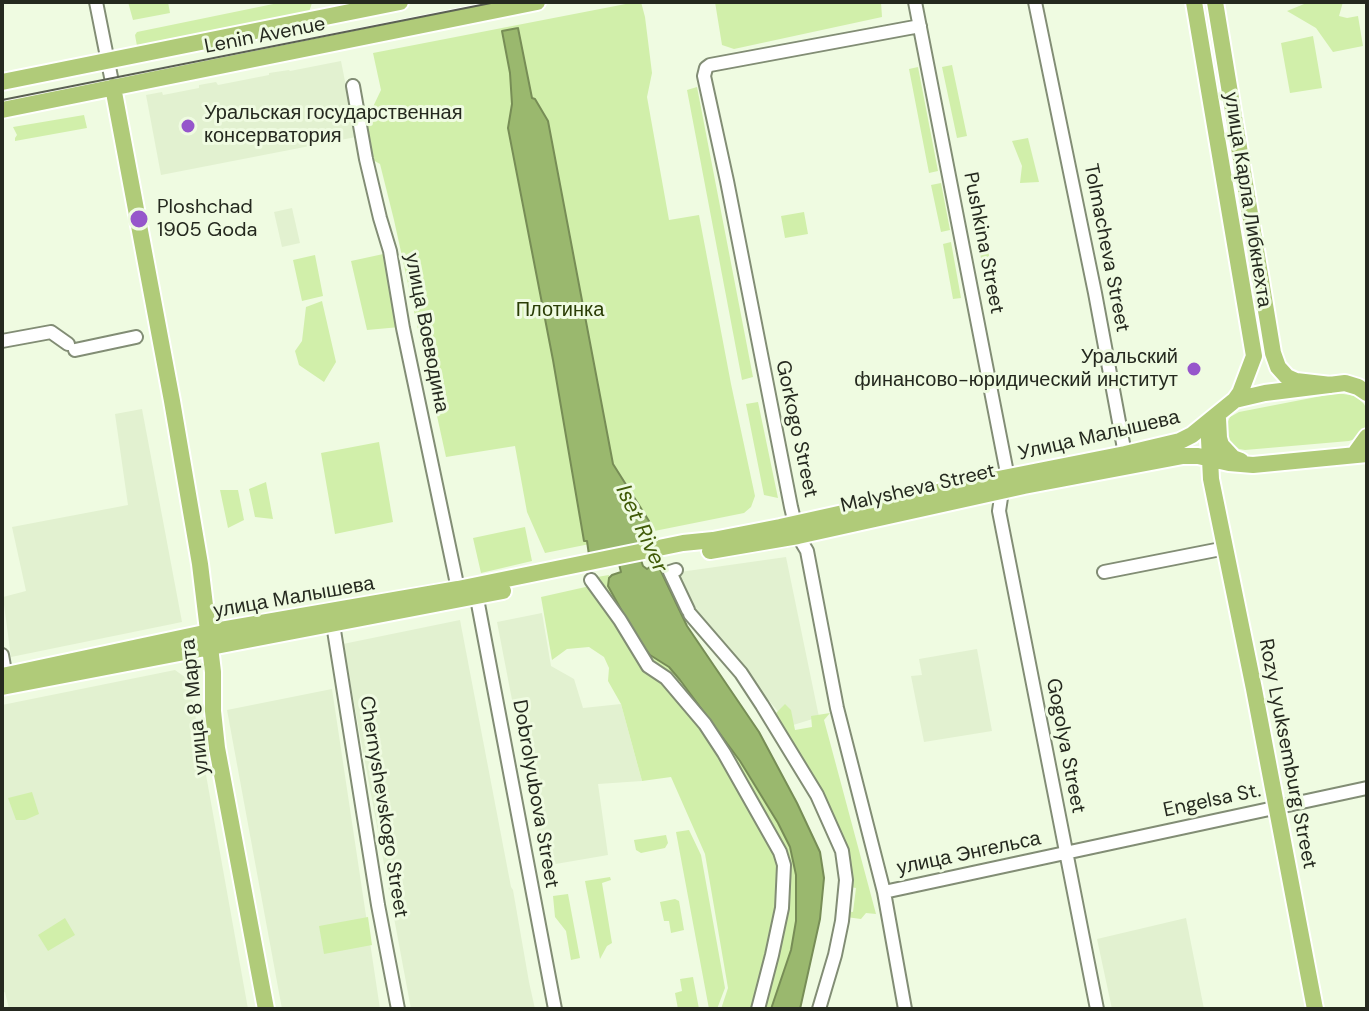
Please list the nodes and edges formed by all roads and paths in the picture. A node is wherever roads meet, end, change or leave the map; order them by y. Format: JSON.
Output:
{"nodes":[{"id":1,"x":96,"y":2,"type":"edge"},
{"id":2,"x":400,"y":2,"type":"edge"},
{"id":3,"x":915,"y":2,"type":"edge"},
{"id":4,"x":1035,"y":2,"type":"edge"},
{"id":5,"x":1194,"y":2,"type":"edge"},
{"id":6,"x":1215,"y":2,"type":"edge"},
{"id":7,"x":532,"y":3,"type":"edge"},
{"id":8,"x":920,"y":26,"type":"junction"},
{"id":9,"x":107,"y":61,"type":"junction"},
{"id":10,"x":2,"y":82,"type":"edge"},
{"id":11,"x":353,"y":86,"type":"dead end"},
{"id":12,"x":113,"y":87,"type":"junction"},
{"id":13,"x":2,"y":110,"type":"edge"},
{"id":14,"x":136,"y":337,"type":"dead end"},
{"id":15,"x":2,"y":341,"type":"edge"},
{"id":16,"x":1331,"y":385,"type":"junction"},
{"id":17,"x":1367,"y":393,"type":"edge"},
{"id":18,"x":1235,"y":400,"type":"junction"},
{"id":19,"x":1218,"y":414,"type":"junction"},
{"id":20,"x":1367,"y":437,"type":"edge"},
{"id":21,"x":1125,"y":454,"type":"junction"},
{"id":22,"x":1360,"y":454,"type":"edge"},
{"id":23,"x":1209,"y":459,"type":"junction"},
{"id":24,"x":1253,"y":465,"type":"junction"},
{"id":25,"x":1005,"y":484,"type":"junction"},
{"id":26,"x":1024,"y":486,"type":"joint"},
{"id":27,"x":797,"y":530,"type":"junction"},
{"id":28,"x":1226,"y":548,"type":"junction"},
{"id":29,"x":676,"y":570,"type":"dead end"},
{"id":30,"x":593,"y":571,"type":"junction"},
{"id":31,"x":1104,"y":572,"type":"dead end"},
{"id":32,"x":470,"y":591,"type":"junction"},
{"id":33,"x":332,"y":618,"type":"junction"},
{"id":34,"x":210,"y":640,"type":"junction"},
{"id":35,"x":2,"y":655,"type":"edge"},
{"id":36,"x":4,"y":681,"type":"edge"},
{"id":37,"x":1367,"y":788,"type":"edge"},
{"id":38,"x":1277,"y":808,"type":"junction"},
{"id":39,"x":1066,"y":854,"type":"junction"},
{"id":40,"x":884,"y":892,"type":"junction"},
{"id":41,"x":266,"y":1009,"type":"edge"},
{"id":42,"x":398,"y":1009,"type":"edge"},
{"id":43,"x":555,"y":1009,"type":"edge"},
{"id":44,"x":758,"y":1009,"type":"edge"},
{"id":45,"x":819,"y":1009,"type":"edge"},
{"id":46,"x":905,"y":1009,"type":"edge"},
{"id":47,"x":1097,"y":1009,"type":"edge"},
{"id":48,"x":1315,"y":1009,"type":"edge"}],
"edges":[{"from":1,"to":9,"type":"street"},
{"from":2,"to":9,"type":"main road","name":"Lenin Avenue"},
{"from":3,"to":8,"type":"street","name":"Pushkina Street"},
{"from":4,"to":21,"type":"street","name":"Tolmacheva Street"},
{"from":5,"to":18,"type":"main road","name":"улица Карла Либкнехта"},
{"from":6,"to":16,"type":"main road","name":"улица Карла Либкнехта"},
{"from":7,"to":12,"type":"main road","name":"Lenin Avenue"},
{"from":8,"to":25,"type":"street","name":"Pushkina Street"},
{"from":8,"to":27,"type":"street","name":"Gorkogo Street"},
{"from":9,"to":10,"type":"main road","name":"Lenin Avenue"},
{"from":9,"to":12,"type":"street"},
{"from":11,"to":32,"type":"street","name":"улица Воеводина"},
{"from":12,"to":13,"type":"main road","name":"Lenin Avenue"},
{"from":12,"to":34,"type":"main road","name":"улица 8 Марта"},
{"from":14,"to":15,"type":"street"},
{"from":16,"to":17,"type":"main road","name":"улица Карла Либкнехта"},
{"from":16,"to":18,"type":"main road","name":"улица Карла Либкнехта"},
{"from":18,"to":19,"type":"main road","name":"улица Карла Либкнехта"},
{"from":19,"to":21,"type":"main road","name":"Улица Малышева"},
{"from":19,"to":23,"type":"main road"},
{"from":19,"to":24,"type":"main road"},
{"from":20,"to":22,"type":"main road"},
{"from":21,"to":25,"type":"main road","name":"Улица Малышева"},
{"from":22,"to":24,"type":"main road","name":"улица Малышева"},
{"from":23,"to":24,"type":"main road","name":"улица Малышева"},
{"from":23,"to":26,"type":"main road","name":"улица Малышева"},
{"from":23,"to":28,"type":"main road","name":"Rozy Lyuksemburg Street"},
{"from":25,"to":26,"type":"main road","name":"Malysheva Street"},
{"from":25,"to":27,"type":"main road","name":"Malysheva Street"},
{"from":25,"to":39,"type":"street","name":"Gogolya Street"},
{"from":27,"to":30,"type":"main road","name":"Malysheva Street"},
{"from":27,"to":40,"type":"street","name":"Gorkogo Street"},
{"from":28,"to":31,"type":"street"},
{"from":28,"to":38,"type":"main road","name":"Rozy Lyuksemburg Street"},
{"from":29,"to":45,"type":"street"},
{"from":30,"to":32,"type":"main road"},
{"from":30,"to":44,"type":"street"},
{"from":32,"to":33,"type":"main road"},
{"from":32,"to":43,"type":"street","name":"Dobrolyubova Street"},
{"from":33,"to":34,"type":"main road"},
{"from":33,"to":42,"type":"street","name":"Chernyshevskogo Street"},
{"from":34,"to":36,"type":"main road","name":"улица Малышева"},
{"from":34,"to":41,"type":"main road","name":"улица 8 Марта"},
{"from":35,"to":36,"type":"street"},
{"from":37,"to":38,"type":"street"},
{"from":38,"to":39,"type":"street","name":"Engelsa St."},
{"from":38,"to":48,"type":"main road","name":"Rozy Lyuksemburg Street"},
{"from":39,"to":40,"type":"street","name":"улица Энгельса"},
{"from":39,"to":47,"type":"street","name":"Gogolya Street"},
{"from":40,"to":46,"type":"street","name":"Gorkogo Street"}]}
